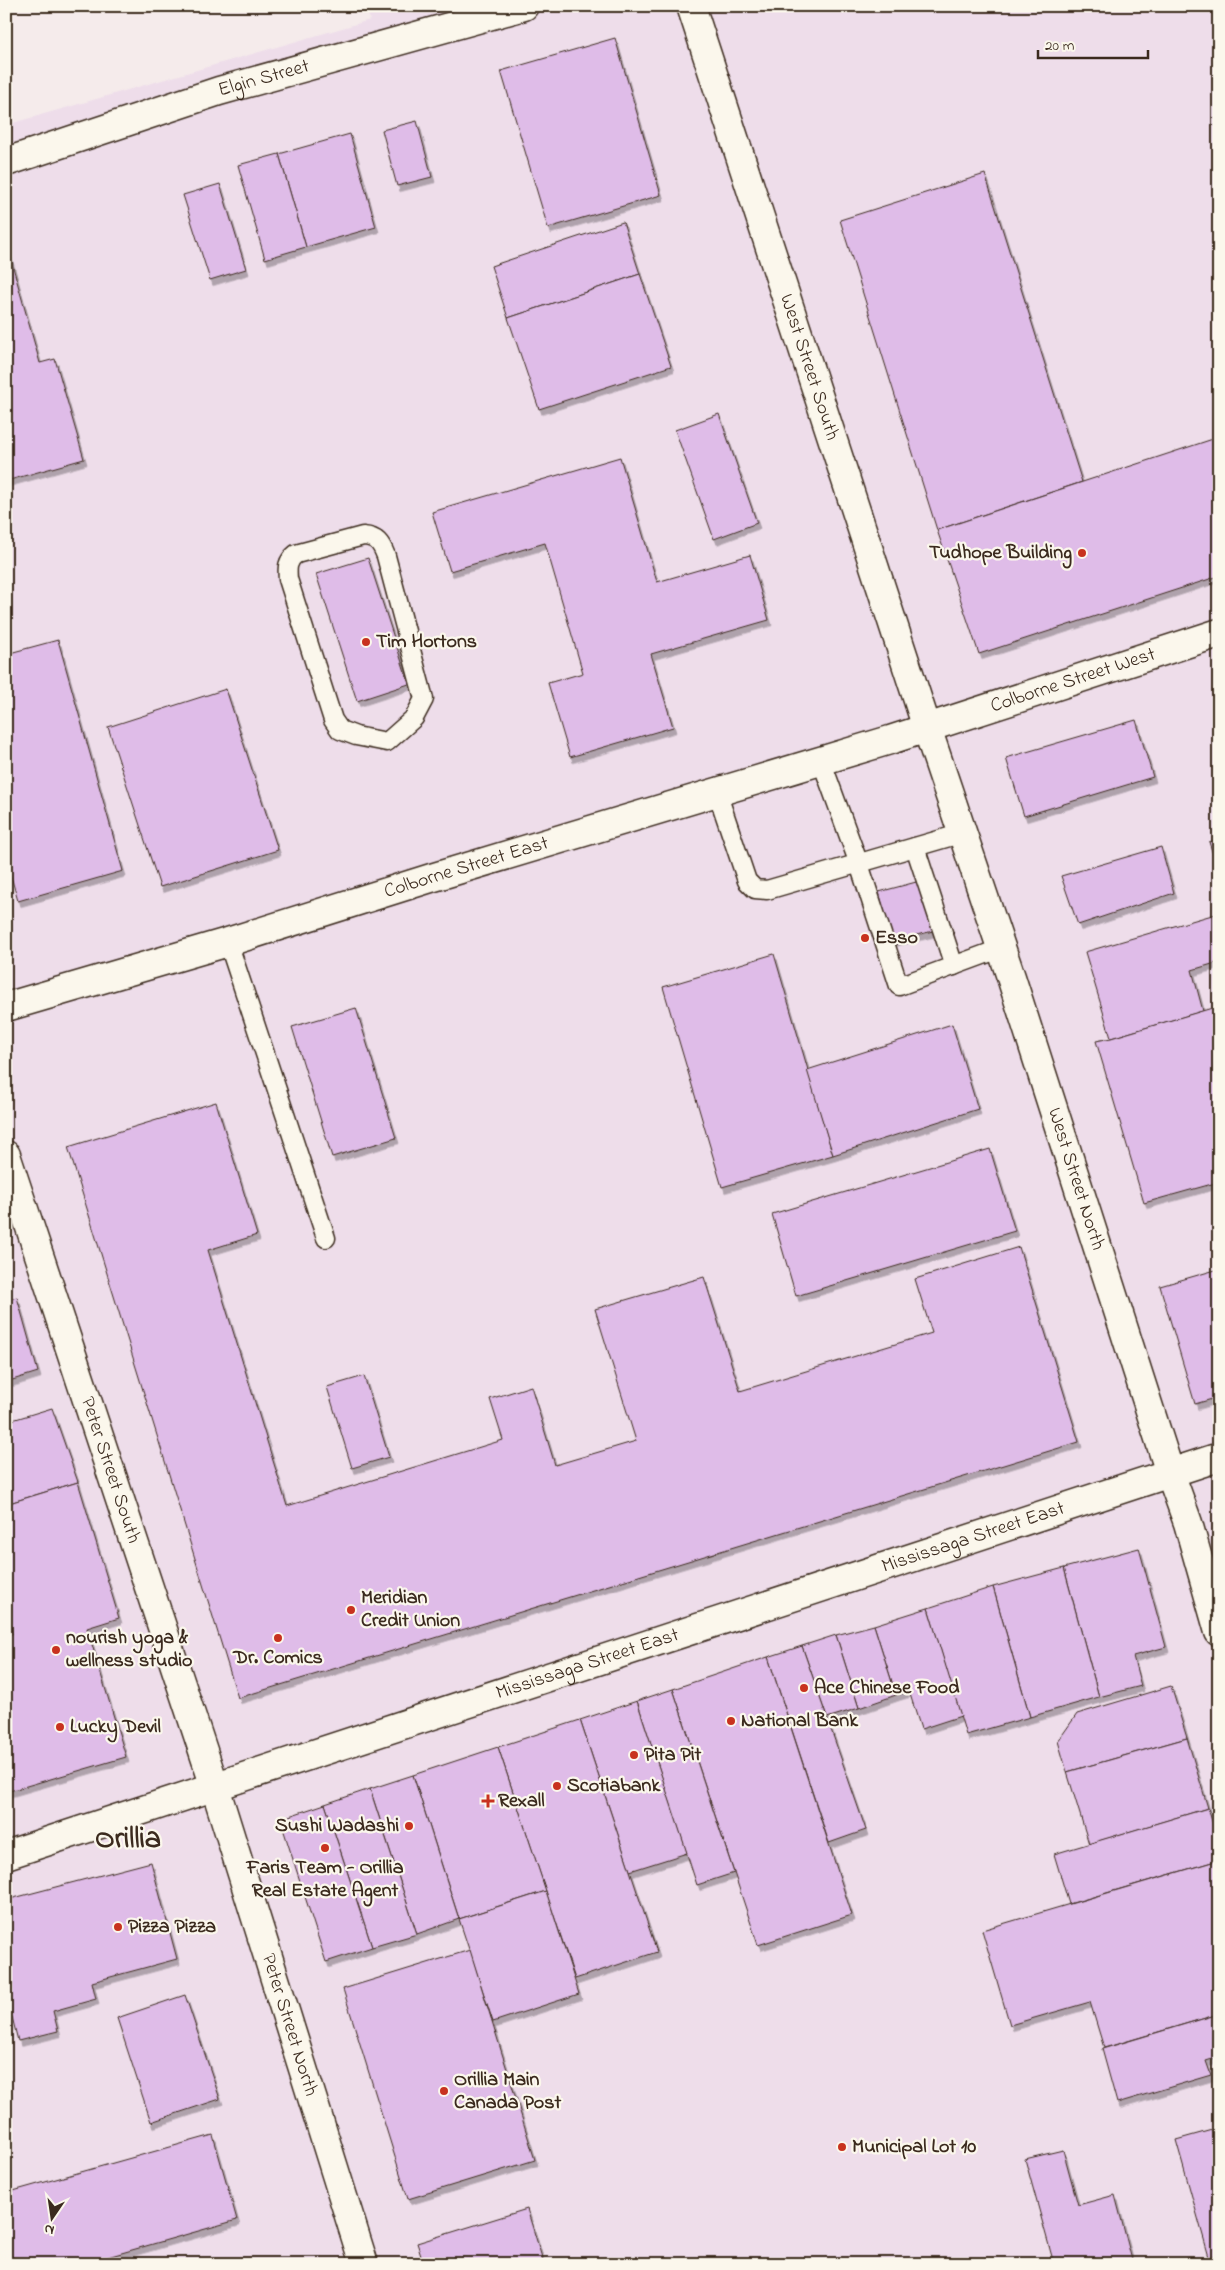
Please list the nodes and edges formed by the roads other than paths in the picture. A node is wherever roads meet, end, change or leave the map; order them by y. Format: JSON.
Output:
{"nodes":[{"id":1,"x":524,"y":6,"type":"edge"},
{"id":2,"x":691,"y":6,"type":"edge"},
{"id":3,"x":6,"y":162,"type":"edge"},
{"id":4,"x":1219,"y":633,"type":"edge"},
{"id":5,"x":927,"y":728,"type":"junction"},
{"id":6,"x":387,"y":742,"type":"joint"},
{"id":7,"x":821,"y":760,"type":"junction"},
{"id":8,"x":717,"y":792,"type":"junction"},
{"id":9,"x":963,"y":833,"type":"junction"},
{"id":10,"x":915,"y":847,"type":"junction"},
{"id":11,"x":858,"y":864,"type":"junction"},
{"id":12,"x":228,"y":942,"type":"junction"},
{"id":13,"x":1002,"y":948,"type":"junction"},
{"id":14,"x":954,"y":966,"type":"junction"},
{"id":15,"x":6,"y":1007,"type":"edge"},
{"id":16,"x":6,"y":1155,"type":"edge"},
{"id":17,"x":326,"y":1238,"type":"dead end"},
{"id":18,"x":1219,"y":1457,"type":"edge"},
{"id":19,"x":1170,"y":1473,"type":"junction"},
{"id":20,"x":1219,"y":1632,"type":"edge"},
{"id":21,"x":216,"y":1786,"type":"junction"},
{"id":22,"x":6,"y":1855,"type":"edge"},
{"id":23,"x":364,"y":2264,"type":"edge"}],
"edges":[{"from":1,"to":3,"type":"street","name":"Elgin Street"},
{"from":2,"to":5,"type":"street","name":"West Street South"},
{"from":4,"to":5,"type":"street","name":"Colborne Street West"},
{"from":5,"to":7,"type":"street","name":"Colborne Street East"},
{"from":5,"to":9,"type":"street","name":"West Street North"},
{"from":6,"to":6,"type":"lane"},
{"from":7,"to":8,"type":"street","name":"Colborne Street East"},
{"from":7,"to":11,"type":"lane"},
{"from":8,"to":11,"type":"lane"},
{"from":8,"to":12,"type":"street","name":"Colborne Street East"},
{"from":9,"to":10,"type":"lane"},
{"from":9,"to":13,"type":"street","name":"West Street North"},
{"from":10,"to":11,"type":"lane"},
{"from":10,"to":14,"type":"lane"},
{"from":11,"to":14,"type":"lane"},
{"from":12,"to":15,"type":"street","name":"Colborne Street East"},
{"from":12,"to":17,"type":"lane"},
{"from":13,"to":14,"type":"lane"},
{"from":13,"to":19,"type":"street","name":"West Street North"},
{"from":16,"to":21,"type":"street","name":"Peter Street South"},
{"from":18,"to":19,"type":"street","name":"Mississaga Street East"},
{"from":19,"to":20,"type":"street","name":"West Street North"},
{"from":19,"to":21,"type":"street","name":"Mississaga Street East"},
{"from":21,"to":22,"type":"street","name":"Mississaga Street East"},
{"from":21,"to":23,"type":"street","name":"Peter Street North"}]}
